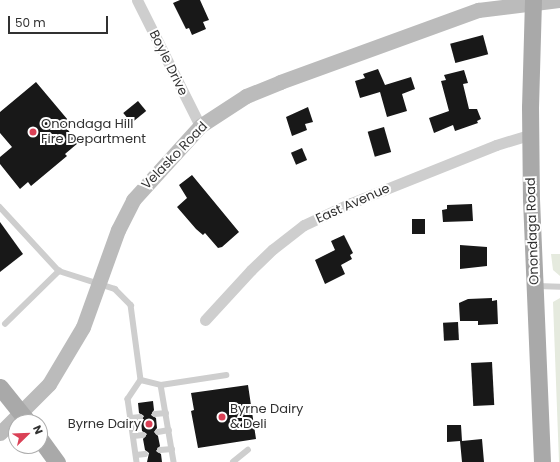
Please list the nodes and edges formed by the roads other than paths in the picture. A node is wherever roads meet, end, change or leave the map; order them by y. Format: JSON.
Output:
{"nodes":[{"id":1,"x":137,"y":0,"type":"edge"},
{"id":2,"x":560,"y":0,"type":"edge"},
{"id":3,"x":533,"y":2,"type":"edge"},
{"id":4,"x":200,"y":126,"type":"junction"},
{"id":5,"x":531,"y":134,"type":"junction"},
{"id":6,"x":0,"y":207,"type":"edge"},
{"id":7,"x":59,"y":271,"type":"junction"},
{"id":8,"x":99,"y":285,"type":"junction"},
{"id":9,"x":535,"y":286,"type":"junction"},
{"id":10,"x":560,"y":287,"type":"edge"},
{"id":11,"x":205,"y":320,"type":"dead end"},
{"id":12,"x":5,"y":324,"type":"dead end"},
{"id":13,"x":226,"y":375,"type":"dead end"},
{"id":14,"x":141,"y":380,"type":"junction"},
{"id":15,"x":161,"y":386,"type":"junction"},
{"id":16,"x":0,"y":387,"type":"edge"},
{"id":17,"x":166,"y":413,"type":"junction"},
{"id":18,"x":22,"y":414,"type":"edge"},
{"id":19,"x":26,"y":414,"type":"edge"},
{"id":20,"x":155,"y":414,"type":"dead end"},
{"id":21,"x":140,"y":417,"type":"dead end"},
{"id":22,"x":131,"y":418,"type":"junction"},
{"id":23,"x":168,"y":430,"type":"junction"},
{"id":24,"x":158,"y":432,"type":"dead end"},
{"id":25,"x":143,"y":434,"type":"dead end"},
{"id":26,"x":133,"y":436,"type":"junction"},
{"id":27,"x":172,"y":449,"type":"junction"},
{"id":28,"x":48,"y":450,"type":"edge"},
{"id":29,"x":160,"y":450,"type":"dead end"},
{"id":30,"x":248,"y":450,"type":"dead end"},
{"id":31,"x":146,"y":454,"type":"dead end"},
{"id":32,"x":136,"y":455,"type":"junction"},
{"id":33,"x":57,"y":462,"type":"edge"},
{"id":34,"x":137,"y":462,"type":"edge"},
{"id":35,"x":174,"y":462,"type":"edge"},
{"id":36,"x":233,"y":462,"type":"edge"},
{"id":37,"x":542,"y":462,"type":"edge"}],
"edges":[{"from":1,"to":4,"type":"street","name":"Boyle Drive"},
{"from":2,"to":3,"type":"street","name":"Velasko Road"},
{"from":3,"to":4,"type":"street","name":"Velasko Road"},
{"from":3,"to":5,"type":"main road","name":"Onondaga Road"},
{"from":4,"to":8,"type":"street","name":"Velasko Road"},
{"from":5,"to":9,"type":"main road","name":"Onondaga Road"},
{"from":5,"to":11,"type":"street","name":"East Avenue"},
{"from":6,"to":7,"type":"lane"},
{"from":7,"to":8,"type":"lane"},
{"from":7,"to":12,"type":"lane"},
{"from":8,"to":14,"type":"lane"},
{"from":8,"to":19,"type":"street","name":"Velasko Road"},
{"from":9,"to":10,"type":"lane"},
{"from":9,"to":37,"type":"main road","name":"Onondaga Road"},
{"from":13,"to":15,"type":"lane"},
{"from":14,"to":15,"type":"lane"},
{"from":14,"to":22,"type":"lane"},
{"from":15,"to":17,"type":"lane"},
{"from":16,"to":18,"type":"main road"},
{"from":17,"to":20,"type":"lane"},
{"from":17,"to":23,"type":"lane"},
{"from":21,"to":22,"type":"lane"},
{"from":22,"to":26,"type":"lane"},
{"from":23,"to":24,"type":"lane"},
{"from":23,"to":27,"type":"lane"},
{"from":25,"to":26,"type":"lane"},
{"from":26,"to":32,"type":"lane"},
{"from":27,"to":29,"type":"lane"},
{"from":27,"to":35,"type":"lane"},
{"from":28,"to":33,"type":"main road"},
{"from":30,"to":36,"type":"lane"},
{"from":31,"to":32,"type":"lane"},
{"from":32,"to":34,"type":"lane"}]}
